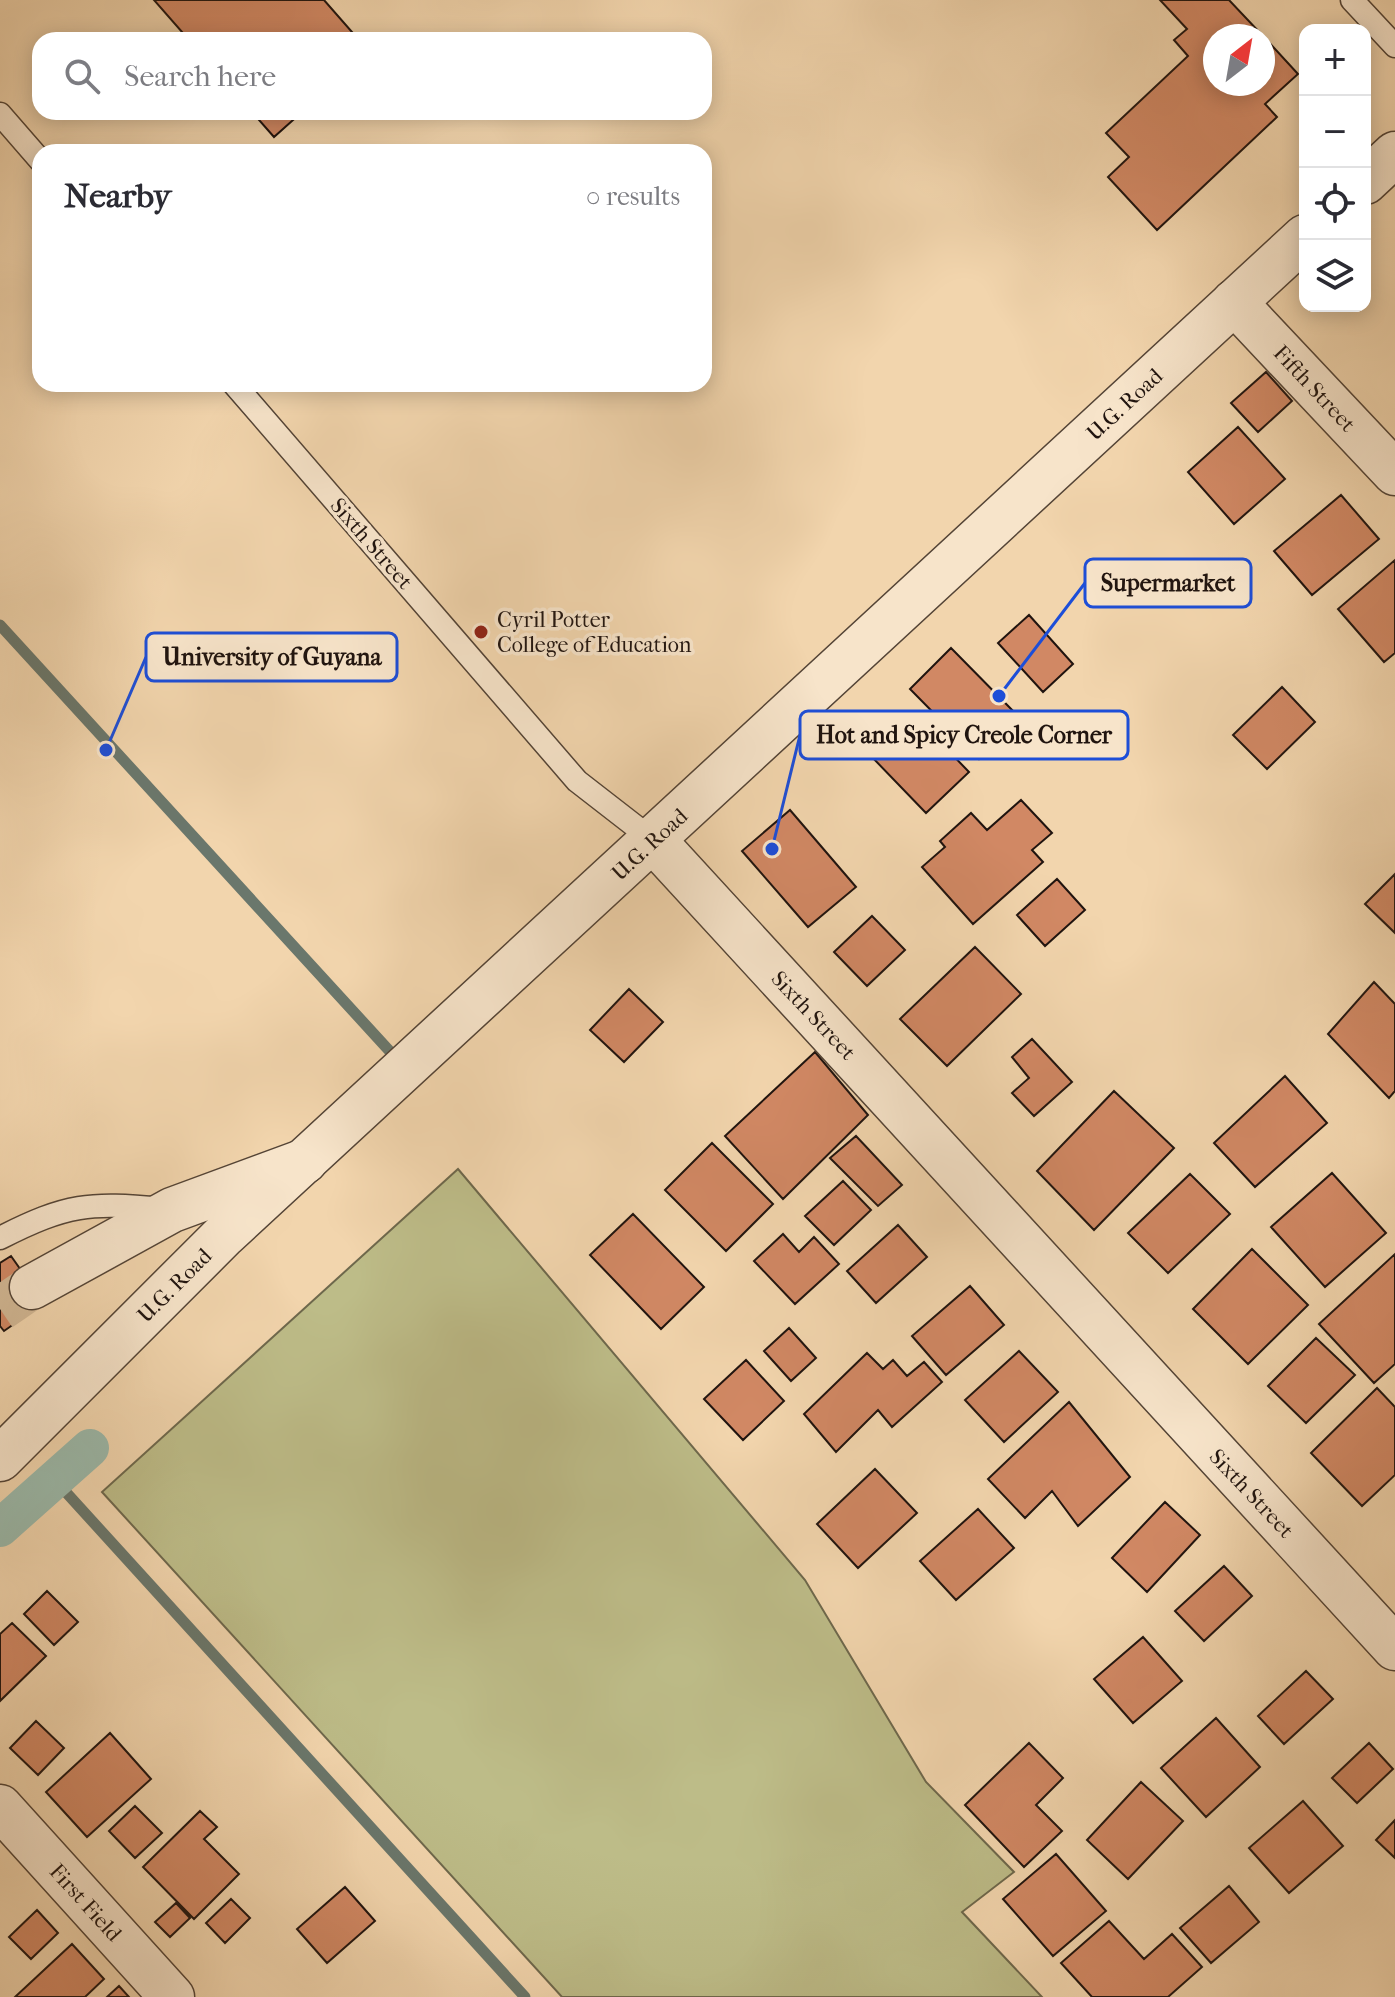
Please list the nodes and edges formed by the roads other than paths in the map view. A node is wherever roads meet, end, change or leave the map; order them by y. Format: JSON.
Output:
{"nodes":[{"id":1,"x":1352,"y":0,"type":"edge"},
{"id":2,"x":1395,"y":46,"type":"edge"},
{"id":3,"x":0,"y":114,"type":"edge"},
{"id":4,"x":32,"y":151,"type":"edge"},
{"id":5,"x":1395,"y":154,"type":"edge"},
{"id":6,"x":1371,"y":176,"type":"edge"},
{"id":7,"x":1302,"y":240,"type":"edge"},
{"id":8,"x":1234,"y":302,"type":"junction"},
{"id":9,"x":241,"y":392,"type":"edge"},
{"id":10,"x":1395,"y":473,"type":"edge"},
{"id":11,"x":653,"y":840,"type":"junction"},
{"id":12,"x":307,"y":1160,"type":"junction"},
{"id":13,"x":172,"y":1210,"type":"junction"},
{"id":14,"x":0,"y":1238,"type":"edge"},
{"id":15,"x":32,"y":1287,"type":"tunnel mouth"},
{"id":16,"x":0,"y":1459,"type":"edge"},
{"id":17,"x":1395,"y":1648,"type":"edge"},
{"id":18,"x":0,"y":1807,"type":"edge"},
{"id":19,"x":172,"y":1997,"type":"edge"}],
"edges":[{"from":1,"to":2,"type":"lane"},
{"from":3,"to":4,"type":"lane"},
{"from":5,"to":6,"type":"street"},
{"from":7,"to":8,"type":"street","name":"U.G. Road"},
{"from":8,"to":10,"type":"street","name":"Fifth Street"},
{"from":8,"to":11,"type":"street","name":"U.G. Road"},
{"from":9,"to":11,"type":"lane","name":"Sixth Street"},
{"from":11,"to":12,"type":"street","name":"U.G. Road"},
{"from":11,"to":17,"type":"street","name":"Sixth Street"},
{"from":12,"to":13,"type":"street"},
{"from":12,"to":16,"type":"street","name":"U.G. Road"},
{"from":13,"to":14,"type":"lane"},
{"from":13,"to":15,"type":"street"},
{"from":18,"to":19,"type":"street","name":"First Field"}]}
